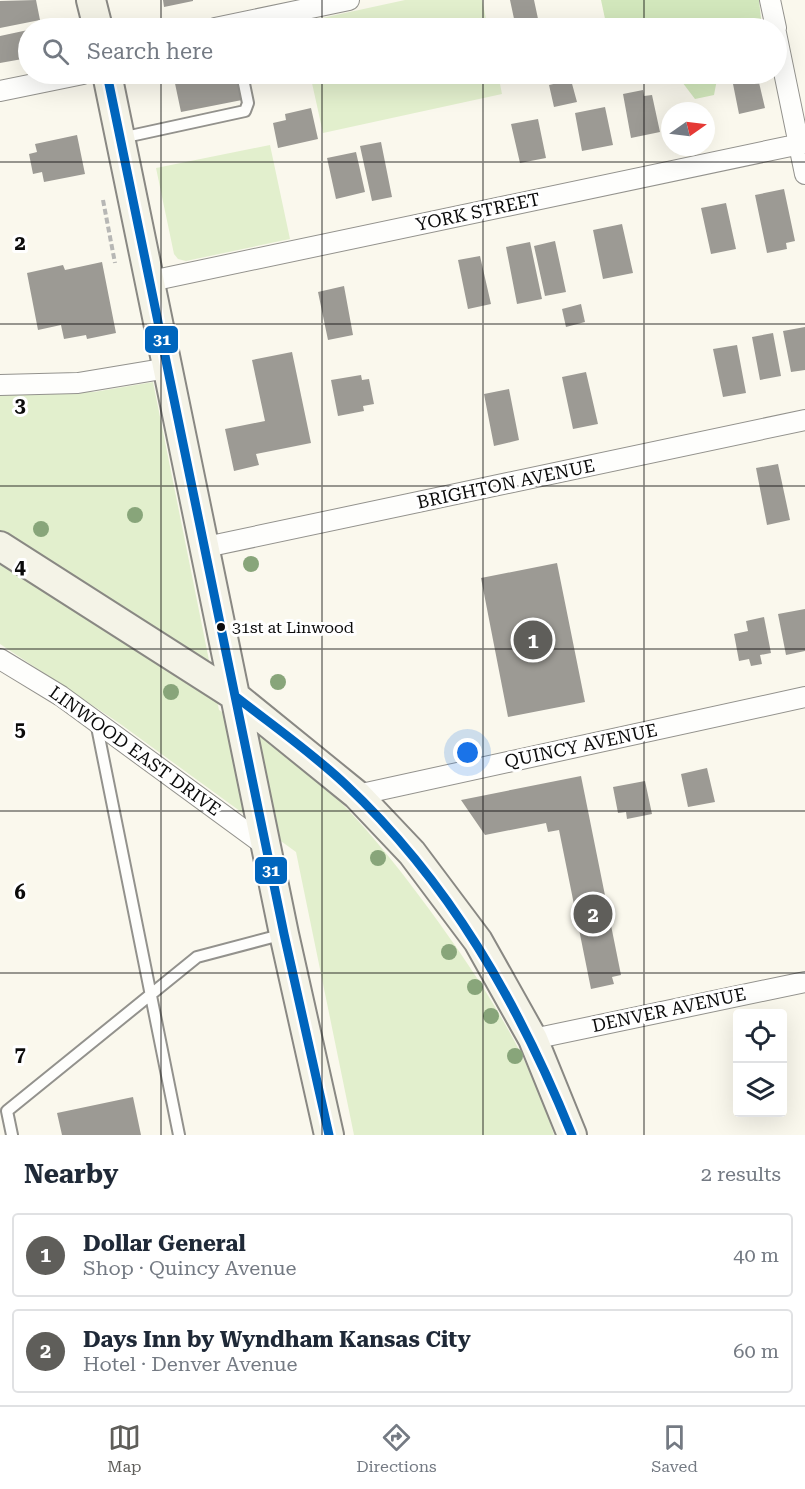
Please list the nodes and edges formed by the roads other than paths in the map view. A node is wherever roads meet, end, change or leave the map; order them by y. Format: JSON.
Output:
{"nodes":[{"id":1,"x":92,"y":0,"type":"edge"},
{"id":2,"x":349,"y":0,"type":"edge"},
{"id":3,"x":770,"y":0,"type":"edge"},
{"id":4,"x":96,"y":18,"type":"edge"},
{"id":5,"x":268,"y":18,"type":"edge"},
{"id":6,"x":773,"y":18,"type":"edge"},
{"id":7,"x":787,"y":78,"type":"edge"},
{"id":8,"x":34,"y":84,"type":"edge"},
{"id":9,"x":109,"y":84,"type":"edge"},
{"id":10,"x":244,"y":84,"type":"edge"},
{"id":11,"x":0,"y":91,"type":"edge"},
{"id":12,"x":121,"y":138,"type":"junction"},
{"id":13,"x":802,"y":143,"type":"edge"},
{"id":14,"x":805,"y":174,"type":"edge"},
{"id":15,"x":151,"y":281,"type":"junction"},
{"id":16,"x":168,"y":368,"type":"junction"},
{"id":17,"x":0,"y":385,"type":"edge"},
{"id":18,"x":805,"y":420,"type":"edge"},
{"id":19,"x":0,"y":546,"type":"edge"},
{"id":20,"x":206,"y":547,"type":"junction"},
{"id":21,"x":0,"y":659,"type":"edge"},
{"id":22,"x":235,"y":696,"type":"junction"},
{"id":23,"x":805,"y":697,"type":"edge"},
{"id":24,"x":96,"y":722,"type":"junction"},
{"id":25,"x":357,"y":795,"type":"junction"},
{"id":26,"x":267,"y":847,"type":"junction"},
{"id":27,"x":284,"y":934,"type":"junction"},
{"id":28,"x":805,"y":982,"type":"edge"},
{"id":29,"x":151,"y":994,"type":"junction"},
{"id":30,"x":534,"y":1039,"type":"junction"},
{"id":31,"x":12,"y":1135,"type":"edge"},
{"id":32,"x":179,"y":1135,"type":"edge"},
{"id":33,"x":329,"y":1135,"type":"edge"},
{"id":34,"x":572,"y":1135,"type":"edge"}],
"edges":[{"from":1,"to":4,"type":"main road"},
{"from":2,"to":5,"type":"street"},
{"from":3,"to":6,"type":"street"},
{"from":7,"to":13,"type":"street"},
{"from":8,"to":11,"type":"street"},
{"from":9,"to":12,"type":"main road"},
{"from":10,"to":12,"type":"lane"},
{"from":12,"to":15,"type":"main road"},
{"from":13,"to":14,"type":"street"},
{"from":13,"to":15,"type":"street","name":"YORK STREET"},
{"from":15,"to":16,"type":"main road"},
{"from":16,"to":17,"type":"street"},
{"from":16,"to":20,"type":"main road"},
{"from":18,"to":20,"type":"street","name":"BRIGHTON AVENUE"},
{"from":19,"to":22,"type":"main road"},
{"from":20,"to":22,"type":"main road"},
{"from":21,"to":24,"type":"street","name":"LINWOOD EAST DRIVE"},
{"from":22,"to":25,"type":"main road"},
{"from":22,"to":26,"type":"main road"},
{"from":23,"to":25,"type":"street","name":"QUINCY AVENUE"},
{"from":24,"to":26,"type":"street","name":"LINWOOD EAST DRIVE"},
{"from":24,"to":29,"type":"lane"},
{"from":25,"to":30,"type":"main road"},
{"from":26,"to":27,"type":"main road"},
{"from":27,"to":29,"type":"lane"},
{"from":27,"to":33,"type":"main road"},
{"from":28,"to":30,"type":"street","name":"DENVER AVENUE"},
{"from":29,"to":31,"type":"lane"},
{"from":29,"to":32,"type":"lane"},
{"from":30,"to":34,"type":"main road"}]}
